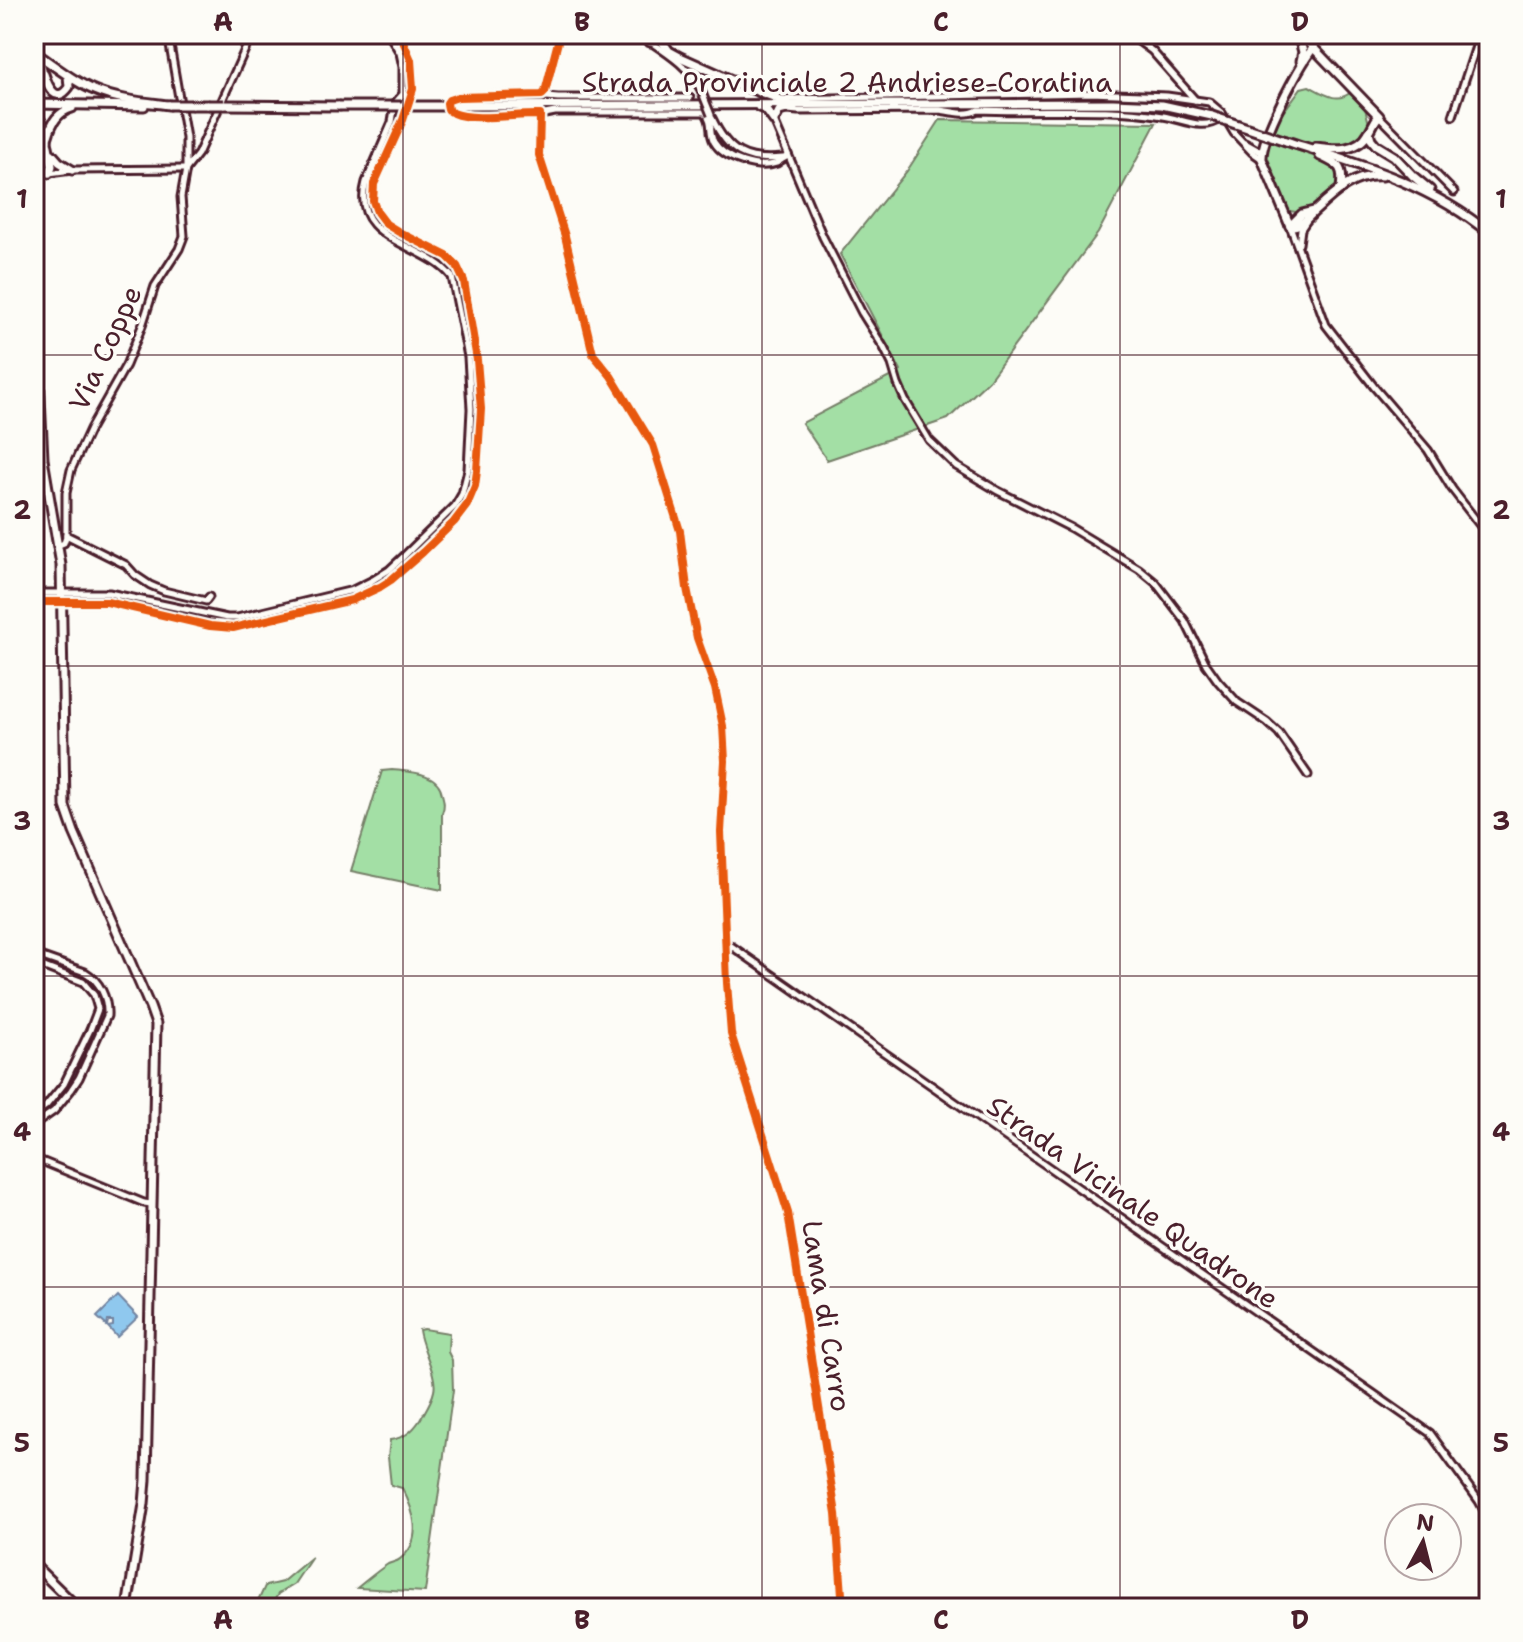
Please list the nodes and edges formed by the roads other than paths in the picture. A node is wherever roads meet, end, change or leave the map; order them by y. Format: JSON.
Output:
{"nodes":[{"id":1,"x":168,"y":34,"type":"edge"},
{"id":2,"x":252,"y":34,"type":"edge"},
{"id":3,"x":389,"y":34,"type":"edge"},
{"id":4,"x":400,"y":34,"type":"edge"},
{"id":5,"x":560,"y":34,"type":"edge"},
{"id":6,"x":639,"y":34,"type":"edge"},
{"id":7,"x":1129,"y":34,"type":"edge"},
{"id":8,"x":1299,"y":34,"type":"edge"},
{"id":9,"x":1480,"y":34,"type":"edge"},
{"id":10,"x":653,"y":37,"type":"edge"},
{"id":11,"x":1313,"y":48,"type":"junction"},
{"id":12,"x":34,"y":52,"type":"edge"},
{"id":13,"x":1303,"y":52,"type":"junction"},
{"id":14,"x":1300,"y":67,"type":"junction"},
{"id":15,"x":44,"y":74,"type":"junction"},
{"id":16,"x":68,"y":76,"type":"junction"},
{"id":17,"x":741,"y":85,"type":"junction"},
{"id":18,"x":34,"y":93,"type":"edge"},
{"id":19,"x":542,"y":95,"type":"junction"},
{"id":20,"x":690,"y":98,"type":"dead end"},
{"id":21,"x":777,"y":99,"type":"junction"},
{"id":22,"x":1195,"y":100,"type":"junction"},
{"id":23,"x":34,"y":104,"type":"edge"},
{"id":24,"x":800,"y":104,"type":"junction"},
{"id":25,"x":94,"y":105,"type":"junction"},
{"id":26,"x":169,"y":105,"type":"junction"},
{"id":27,"x":732,"y":105,"type":"junction"},
{"id":28,"x":754,"y":105,"type":"junction"},
{"id":29,"x":785,"y":109,"type":"junction"},
{"id":30,"x":1222,"y":113,"type":"junction"},
{"id":31,"x":34,"y":114,"type":"edge"},
{"id":32,"x":540,"y":115,"type":"junction"},
{"id":33,"x":1379,"y":116,"type":"junction"},
{"id":34,"x":1453,"y":116,"type":"dead end"},
{"id":35,"x":774,"y":121,"type":"junction"},
{"id":36,"x":1211,"y":121,"type":"junction"},
{"id":37,"x":1369,"y":132,"type":"junction"},
{"id":38,"x":1234,"y":133,"type":"junction"},
{"id":39,"x":48,"y":140,"type":"junction"},
{"id":40,"x":384,"y":141,"type":"junction"},
{"id":41,"x":1265,"y":141,"type":"junction"},
{"id":42,"x":1290,"y":142,"type":"junction"},
{"id":43,"x":1247,"y":144,"type":"junction"},
{"id":44,"x":392,"y":145,"type":"junction"},
{"id":45,"x":1306,"y":148,"type":"junction"},
{"id":46,"x":48,"y":155,"type":"junction"},
{"id":47,"x":1262,"y":155,"type":"junction"},
{"id":48,"x":786,"y":157,"type":"junction"},
{"id":49,"x":186,"y":169,"type":"junction"},
{"id":50,"x":72,"y":170,"type":"junction"},
{"id":51,"x":49,"y":173,"type":"junction"},
{"id":52,"x":34,"y":176,"type":"edge"},
{"id":53,"x":1405,"y":182,"type":"junction"},
{"id":54,"x":1341,"y":189,"type":"junction"},
{"id":55,"x":1454,"y":192,"type":"dead end"},
{"id":56,"x":1279,"y":202,"type":"junction"},
{"id":57,"x":1447,"y":204,"type":"junction"},
{"id":58,"x":1305,"y":217,"type":"junction"},
{"id":59,"x":1290,"y":226,"type":"junction"},
{"id":60,"x":399,"y":232,"type":"junction"},
{"id":61,"x":1489,"y":233,"type":"edge"},
{"id":62,"x":394,"y":240,"type":"junction"},
{"id":63,"x":1299,"y":249,"type":"junction"},
{"id":64,"x":469,"y":309,"type":"junction"},
{"id":65,"x":459,"y":310,"type":"junction"},
{"id":66,"x":34,"y":343,"type":"edge"},
{"id":67,"x":471,"y":409,"type":"junction"},
{"id":68,"x":481,"y":409,"type":"junction"},
{"id":69,"x":446,"y":514,"type":"junction"},
{"id":70,"x":454,"y":522,"type":"junction"},
{"id":71,"x":66,"y":535,"type":"junction"},
{"id":72,"x":1489,"y":537,"type":"edge"},
{"id":73,"x":59,"y":545,"type":"junction"},
{"id":74,"x":34,"y":593,"type":"edge"},
{"id":75,"x":63,"y":597,"type":"junction"},
{"id":76,"x":209,"y":597,"type":"dead end"},
{"id":77,"x":34,"y":602,"type":"edge"},
{"id":78,"x":297,"y":604,"type":"junction"},
{"id":79,"x":178,"y":608,"type":"junction"},
{"id":80,"x":299,"y":613,"type":"junction"},
{"id":81,"x":175,"y":618,"type":"junction"},
{"id":82,"x":1308,"y":775,"type":"dead end"},
{"id":83,"x":727,"y":942,"type":"junction"},
{"id":84,"x":34,"y":954,"type":"edge"},
{"id":85,"x":34,"y":963,"type":"edge"},
{"id":86,"x":106,"y":1004,"type":"junction"},
{"id":87,"x":97,"y":1006,"type":"junction"},
{"id":88,"x":34,"y":1114,"type":"edge"},
{"id":89,"x":34,"y":1124,"type":"edge"},
{"id":90,"x":34,"y":1158,"type":"edge"},
{"id":91,"x":151,"y":1204,"type":"junction"},
{"id":92,"x":1489,"y":1520,"type":"edge"},
{"id":93,"x":34,"y":1565,"type":"edge"},
{"id":94,"x":78,"y":1608,"type":"edge"},
{"id":95,"x":127,"y":1608,"type":"edge"},
{"id":96,"x":843,"y":1608,"type":"edge"}],
"edges":[{"from":1,"to":49,"type":"street","name":"Via Coppe"},
{"from":2,"to":49,"type":"street"},
{"from":3,"to":40,"type":"street"},
{"from":4,"to":44,"type":"street"},
{"from":5,"to":19,"type":"street"},
{"from":6,"to":10,"type":"street"},
{"from":7,"to":22,"type":"street"},
{"from":8,"to":11,"type":"main road"},
{"from":8,"to":13,"type":"main road"},
{"from":9,"to":34,"type":"street"},
{"from":10,"to":17,"type":"main road"},
{"from":10,"to":48,"type":"street","bridge":true},
{"from":11,"to":13,"type":"main road"},
{"from":11,"to":14,"type":"main road"},
{"from":11,"to":33,"type":"main road"},
{"from":12,"to":15,"type":"main road"},
{"from":12,"to":16,"type":"main road"},
{"from":13,"to":14,"type":"main road"},
{"from":14,"to":41,"type":"main road"},
{"from":15,"to":16,"type":"main road"},
{"from":15,"to":18,"type":"main road"},
{"from":16,"to":26,"type":"main road"},
{"from":17,"to":21,"type":"main road"},
{"from":17,"to":27,"type":"main road"},
{"from":19,"to":20,"type":"street"},
{"from":19,"to":32,"type":"street"},
{"from":21,"to":22,"type":"street"},
{"from":21,"to":24,"type":"main road"},
{"from":22,"to":30,"type":"street"},
{"from":23,"to":25,"type":"main road","name":"Strada Provinciale 2 Andriese-Coratina"},
{"from":24,"to":28,"type":"main road","name":"Strada Provinciale 2 Andriese-Coratina"},
{"from":24,"to":29,"type":"main road"},
{"from":24,"to":36,"type":"main road","name":"Strada Provinciale 2 Andriese-Coratina"},
{"from":25,"to":26,"type":"main road","name":"Strada Provinciale 2 Andriese-Coratina"},
{"from":25,"to":39,"type":"main road"},
{"from":26,"to":27,"type":"main road","name":"Strada Provinciale 2 Andriese-Coratina","bridge":true},
{"from":27,"to":28,"type":"main road","name":"Strada Provinciale 2 Andriese-Coratina"},
{"from":28,"to":35,"type":"main road"},
{"from":29,"to":35,"type":"main road"},
{"from":29,"to":36,"type":"street"},
{"from":30,"to":36,"type":"street"},
{"from":30,"to":38,"type":"street"},
{"from":31,"to":39,"type":"main road"},
{"from":32,"to":48,"type":"street"},
{"from":32,"to":83,"type":"street","name":"Lama di Carro"},
{"from":33,"to":37,"type":"main road"},
{"from":33,"to":55,"type":"street"},
{"from":35,"to":48,"type":"street"},
{"from":36,"to":38,"type":"street"},
{"from":36,"to":42,"type":"main road","name":"Strada Provinciale 2 Andriese-Coratina","bridge":true},
{"from":37,"to":42,"type":"main road"},
{"from":37,"to":57,"type":"main road"},
{"from":38,"to":43,"type":"street"},
{"from":39,"to":46,"type":"main road"},
{"from":40,"to":44,"type":"street"},
{"from":40,"to":62,"type":"street"},
{"from":41,"to":43,"type":"street"},
{"from":41,"to":47,"type":"main road"},
{"from":42,"to":45,"type":"main road","name":"Strada Provinciale 2 Andriese-Coratina"},
{"from":43,"to":47,"type":"street"},
{"from":44,"to":60,"type":"street"},
{"from":45,"to":53,"type":"main road","name":"Strada Provinciale 2 Andriese-Coratina"},
{"from":45,"to":54,"type":"main road"},
{"from":46,"to":50,"type":"main road"},
{"from":46,"to":51,"type":"main road"},
{"from":46,"to":52,"type":"main road"},
{"from":47,"to":56,"type":"main road"},
{"from":48,"to":82,"type":"street"},
{"from":49,"to":50,"type":"street"},
{"from":49,"to":71,"type":"street","name":"Via Coppe"},
{"from":50,"to":51,"type":"street"},
{"from":51,"to":52,"type":"main road"},
{"from":53,"to":54,"type":"main road"},
{"from":53,"to":57,"type":"main road","name":"Strada Provinciale 2 Andriese-Coratina"},
{"from":54,"to":58,"type":"main road"},
{"from":56,"to":58,"type":"main road"},
{"from":56,"to":59,"type":"main road"},
{"from":57,"to":61,"type":"main road","name":"Strada Provinciale 2 Andriese-Coratina"},
{"from":58,"to":59,"type":"main road"},
{"from":58,"to":63,"type":"street"},
{"from":59,"to":63,"type":"street"},
{"from":60,"to":62,"type":"street"},
{"from":60,"to":64,"type":"street"},
{"from":62,"to":65,"type":"street"},
{"from":63,"to":72,"type":"street"},
{"from":64,"to":65,"type":"street"},
{"from":64,"to":68,"type":"street"},
{"from":65,"to":67,"type":"street"},
{"from":66,"to":73,"type":"main road"},
{"from":67,"to":68,"type":"street"},
{"from":67,"to":69,"type":"street"},
{"from":68,"to":70,"type":"street"},
{"from":69,"to":70,"type":"street"},
{"from":69,"to":78,"type":"street"},
{"from":70,"to":80,"type":"street"},
{"from":71,"to":73,"type":"street"},
{"from":71,"to":76,"type":"street"},
{"from":73,"to":75,"type":"main road"},
{"from":74,"to":75,"type":"street"},
{"from":75,"to":77,"type":"street"},
{"from":75,"to":79,"type":"street"},
{"from":75,"to":81,"type":"street"},
{"from":75,"to":91,"type":"main road"},
{"from":78,"to":79,"type":"street"},
{"from":78,"to":80,"type":"street"},
{"from":79,"to":81,"type":"street"},
{"from":80,"to":81,"type":"street"},
{"from":83,"to":92,"type":"street","name":"Strada Vicinale Quadrone"},
{"from":83,"to":96,"type":"street","name":"Lama di Carro"},
{"from":84,"to":86,"type":"street"},
{"from":85,"to":87,"type":"street"},
{"from":86,"to":87,"type":"street"},
{"from":86,"to":89,"type":"street"},
{"from":87,"to":88,"type":"street"},
{"from":90,"to":91,"type":"street"},
{"from":91,"to":95,"type":"main road"},
{"from":93,"to":94,"type":"main road"}]}
